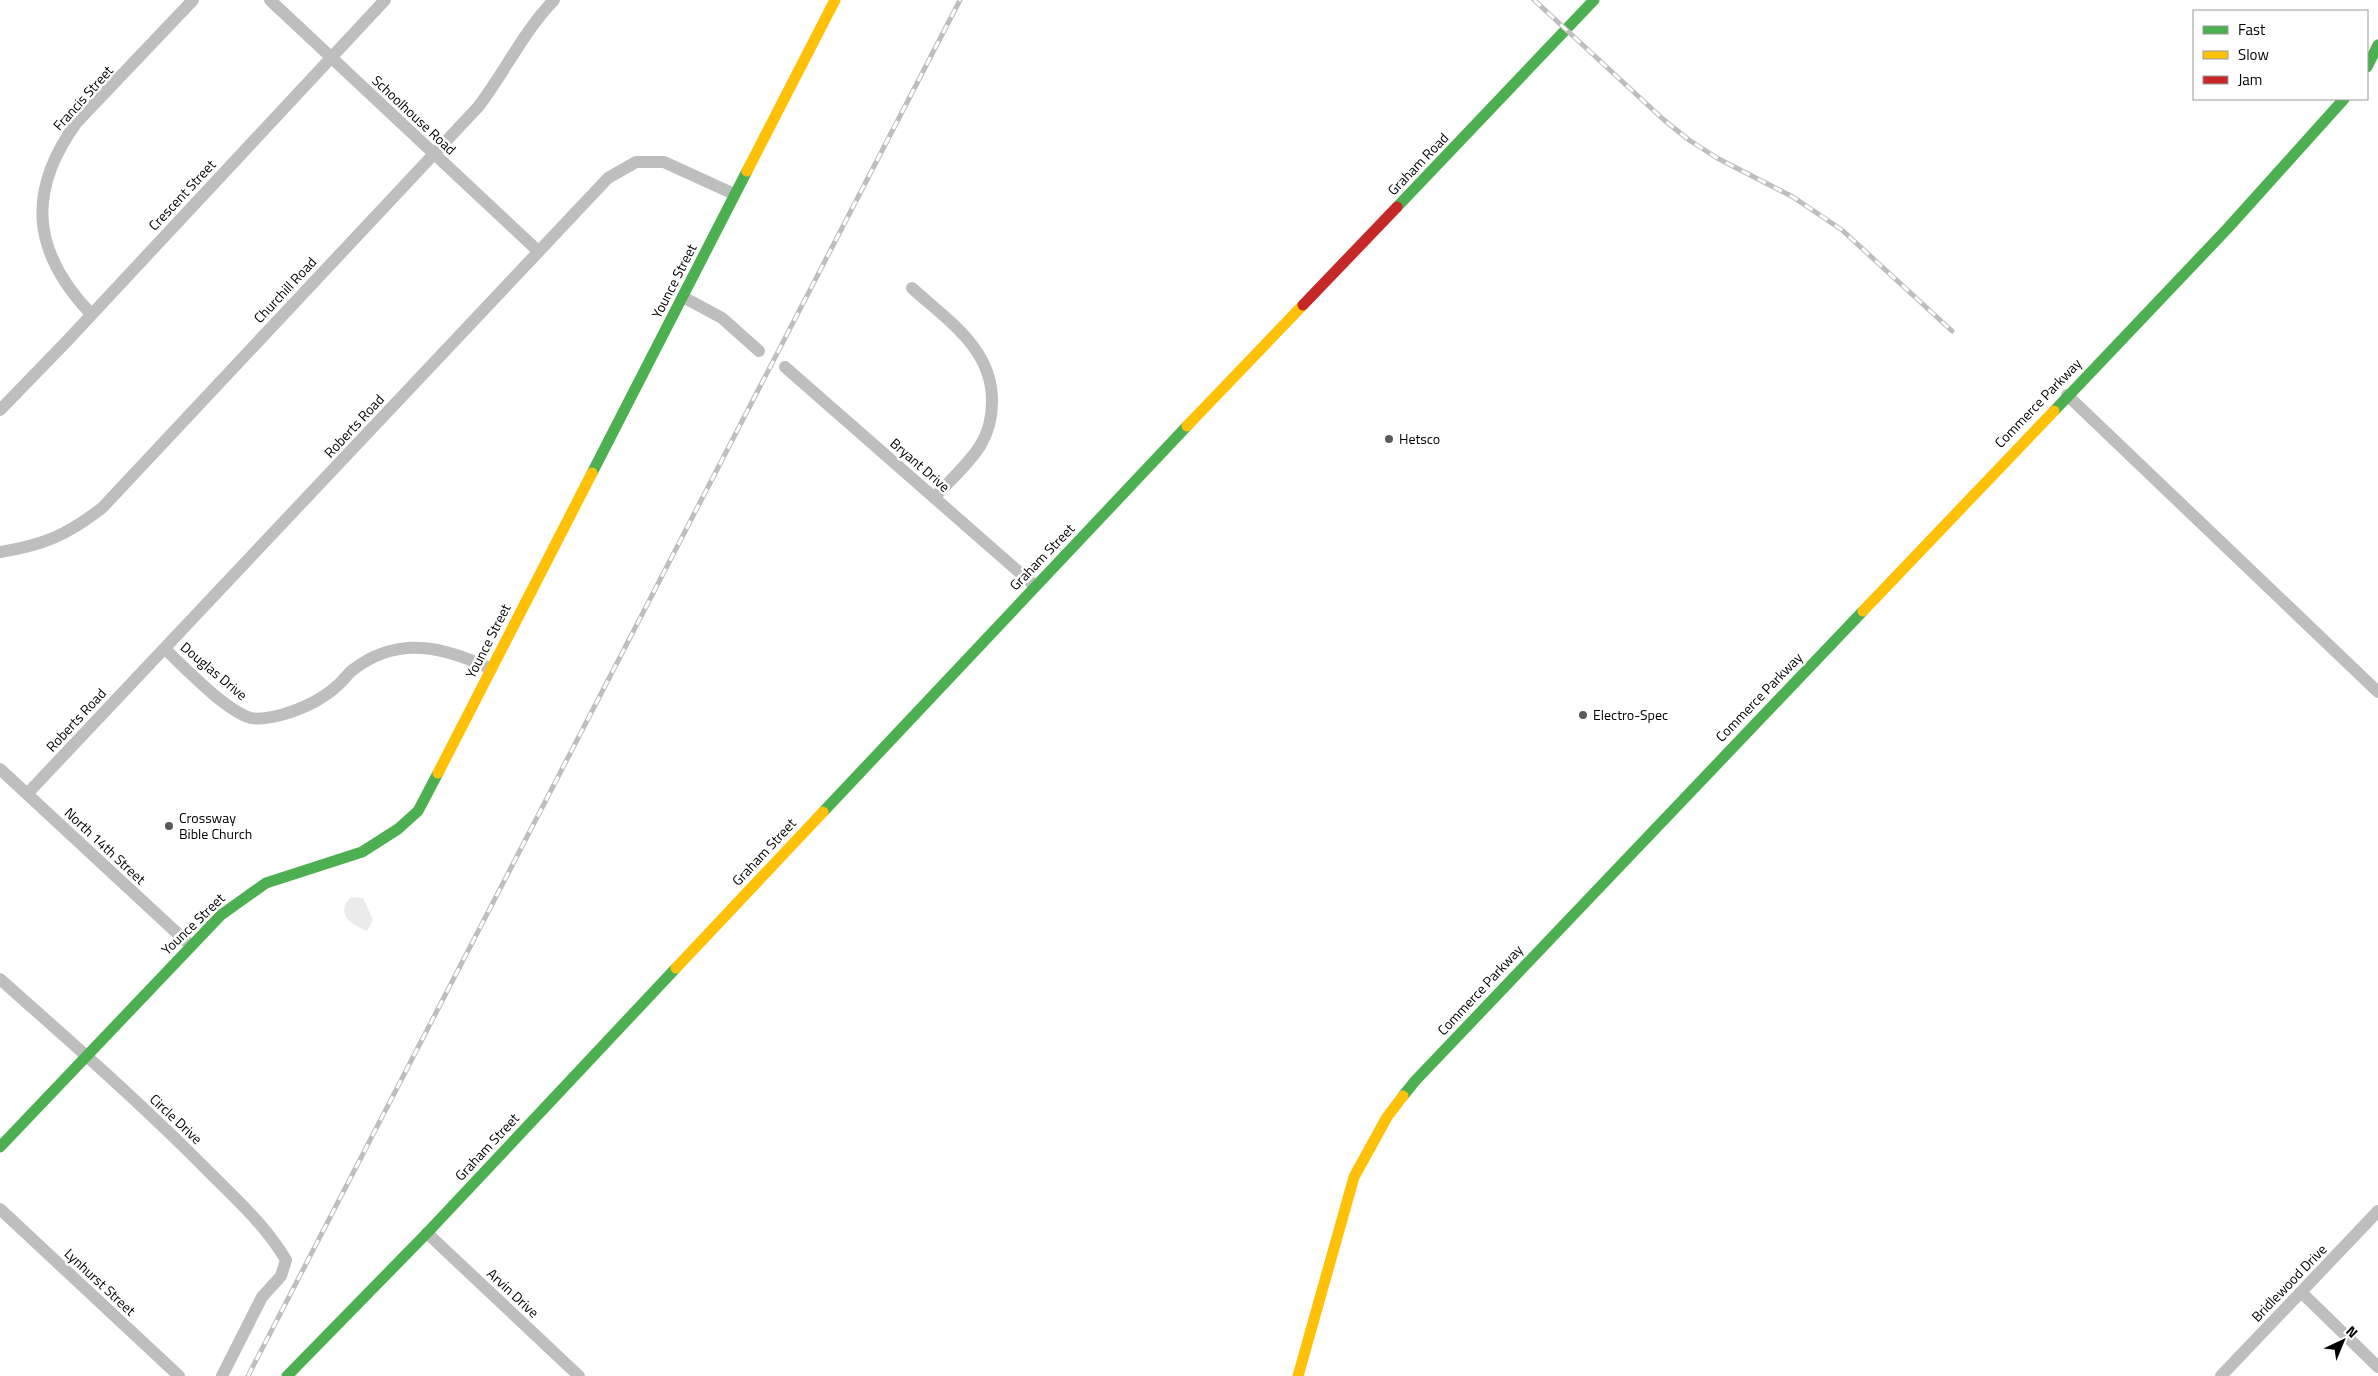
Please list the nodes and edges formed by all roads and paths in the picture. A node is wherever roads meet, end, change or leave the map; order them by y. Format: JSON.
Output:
{"nodes":[{"id":1,"x":193,"y":0,"type":"edge"},
{"id":2,"x":270,"y":0,"type":"edge"},
{"id":3,"x":384,"y":0,"type":"edge"},
{"id":4,"x":554,"y":0,"type":"edge"},
{"id":5,"x":835,"y":0,"type":"edge"},
{"id":6,"x":1594,"y":0,"type":"edge"},
{"id":7,"x":2378,"y":45,"type":"edge"},
{"id":8,"x":332,"y":57,"type":"junction"},
{"id":9,"x":2368,"y":65,"type":"edge"},
{"id":10,"x":2343,"y":100,"type":"edge"},
{"id":11,"x":433,"y":154,"type":"junction"},
{"id":12,"x":734,"y":194,"type":"junction"},
{"id":13,"x":538,"y":251,"type":"junction"},
{"id":14,"x":912,"y":288,"type":"dead end"},
{"id":15,"x":683,"y":297,"type":"junction"},
{"id":16,"x":91,"y":314,"type":"junction"},
{"id":17,"x":1263,"y":348,"type":"joint"},
{"id":18,"x":759,"y":351,"type":"dead end"},
{"id":19,"x":785,"y":367,"type":"dead end"},
{"id":20,"x":2067,"y":395,"type":"junction"},
{"id":21,"x":0,"y":410,"type":"edge"},
{"id":22,"x":934,"y":498,"type":"junction"},
{"id":23,"x":0,"y":552,"type":"edge"},
{"id":24,"x":1035,"y":586,"type":"junction"},
{"id":25,"x":164,"y":649,"type":"junction"},
{"id":26,"x":491,"y":669,"type":"junction"},
{"id":27,"x":2378,"y":692,"type":"edge"},
{"id":28,"x":0,"y":769,"type":"edge"},
{"id":29,"x":27,"y":794,"type":"junction"},
{"id":30,"x":190,"y":945,"type":"junction"},
{"id":31,"x":0,"y":979,"type":"edge"},
{"id":32,"x":87,"y":1057,"type":"junction"},
{"id":33,"x":0,"y":1147,"type":"edge"},
{"id":34,"x":0,"y":1209,"type":"edge"},
{"id":35,"x":2378,"y":1211,"type":"edge"},
{"id":36,"x":427,"y":1233,"type":"junction"},
{"id":37,"x":2301,"y":1292,"type":"junction"},
{"id":38,"x":2378,"y":1366,"type":"edge"},
{"id":39,"x":179,"y":1376,"type":"edge"},
{"id":40,"x":222,"y":1376,"type":"edge"},
{"id":41,"x":287,"y":1376,"type":"edge"},
{"id":42,"x":580,"y":1376,"type":"edge"},
{"id":43,"x":1298,"y":1376,"type":"edge"},
{"id":44,"x":2221,"y":1376,"type":"edge"}],
"edges":[{"from":1,"to":16,"type":"street","name":"Francis Street"},
{"from":2,"to":8,"type":"street","name":"Schoolhouse Road"},
{"from":3,"to":8,"type":"street","name":"Crescent Street"},
{"from":4,"to":11,"type":"street","name":"Churchill Road"},
{"from":5,"to":12,"type":"street","name":"Younce Street"},
{"from":6,"to":17,"type":"street","name":"Graham Road"},
{"from":7,"to":9,"type":"street"},
{"from":8,"to":11,"type":"street","name":"Schoolhouse Road"},
{"from":8,"to":16,"type":"street","name":"Crescent Street"},
{"from":10,"to":20,"type":"street","name":"Commerce Parkway"},
{"from":11,"to":13,"type":"street","name":"Schoolhouse Road"},
{"from":11,"to":23,"type":"street","name":"Churchill Road"},
{"from":12,"to":13,"type":"street","name":"Roberts Road"},
{"from":12,"to":15,"type":"street","name":"Younce Street"},
{"from":13,"to":25,"type":"street","name":"Roberts Road"},
{"from":14,"to":22,"type":"street"},
{"from":15,"to":18,"type":"street"},
{"from":15,"to":26,"type":"street","name":"Younce Street"},
{"from":16,"to":21,"type":"street","name":"Crescent Street"},
{"from":17,"to":24,"type":"street","name":"Graham Street"},
{"from":19,"to":22,"type":"street","name":"Bryant Drive"},
{"from":20,"to":27,"type":"street"},
{"from":20,"to":43,"type":"street","name":"Commerce Parkway"},
{"from":22,"to":24,"type":"street","name":"Bryant Drive"},
{"from":24,"to":36,"type":"street","name":"Graham Street"},
{"from":25,"to":26,"type":"street","name":"Douglas Drive"},
{"from":25,"to":29,"type":"street","name":"Roberts Road"},
{"from":26,"to":30,"type":"street","name":"Younce Street"},
{"from":28,"to":29,"type":"street","name":"North 14th Street"},
{"from":29,"to":30,"type":"street","name":"North 14th Street"},
{"from":30,"to":32,"type":"street","name":"Younce Street"},
{"from":31,"to":32,"type":"street","name":"Circle Drive"},
{"from":32,"to":33,"type":"street","name":"Younce Street"},
{"from":32,"to":40,"type":"street","name":"Circle Drive"},
{"from":34,"to":39,"type":"street","name":"Lynhurst Street"},
{"from":35,"to":37,"type":"street","name":"Bridlewood Drive"},
{"from":36,"to":41,"type":"street","name":"Graham Street"},
{"from":36,"to":42,"type":"street","name":"Arvin Drive"},
{"from":37,"to":38,"type":"street"},
{"from":37,"to":44,"type":"street","name":"Bridlewood Drive"}]}
